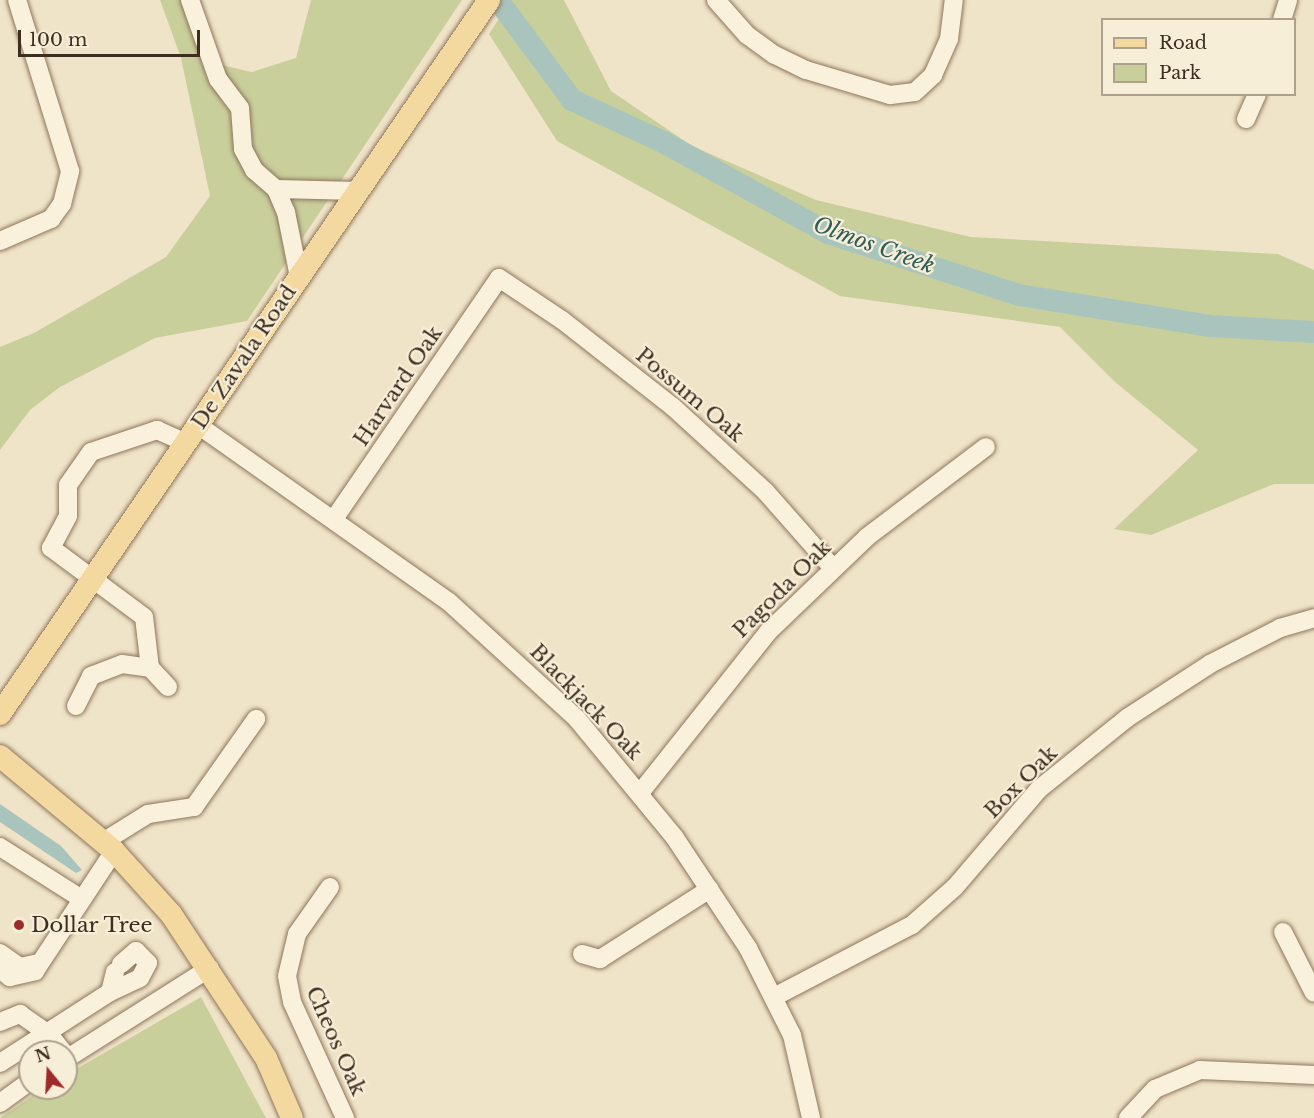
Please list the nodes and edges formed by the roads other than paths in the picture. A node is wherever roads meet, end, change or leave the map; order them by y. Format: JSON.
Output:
{"nodes":[{"id":1,"x":17,"y":0,"type":"edge"},
{"id":2,"x":190,"y":0,"type":"edge"},
{"id":3,"x":489,"y":0,"type":"edge"},
{"id":4,"x":716,"y":0,"type":"edge"},
{"id":5,"x":954,"y":0,"type":"edge"},
{"id":6,"x":1288,"y":0,"type":"edge"},
{"id":7,"x":1283,"y":18,"type":"edge"},
{"id":8,"x":1256,"y":96,"type":"edge"},
{"id":9,"x":1245,"y":119,"type":"dead end"},
{"id":10,"x":276,"y":189,"type":"junction"},
{"id":11,"x":358,"y":191,"type":"junction"},
{"id":12,"x":0,"y":241,"type":"edge"},
{"id":13,"x":299,"y":277,"type":"junction"},
{"id":14,"x":499,"y":278,"type":"joint"},
{"id":15,"x":192,"y":434,"type":"junction"},
{"id":16,"x":987,"y":447,"type":"dead end"},
{"id":17,"x":334,"y":519,"type":"junction"},
{"id":18,"x":833,"y":568,"type":"junction"},
{"id":19,"x":94,"y":577,"type":"junction"},
{"id":20,"x":1314,"y":618,"type":"edge"},
{"id":21,"x":150,"y":668,"type":"junction"},
{"id":22,"x":168,"y":687,"type":"dead end"},
{"id":23,"x":76,"y":706,"type":"dead end"},
{"id":24,"x":0,"y":714,"type":"edge"},
{"id":25,"x":256,"y":719,"type":"dead end"},
{"id":26,"x":0,"y":756,"type":"edge"},
{"id":27,"x":640,"y":793,"type":"junction"},
{"id":28,"x":108,"y":846,"type":"junction"},
{"id":29,"x":0,"y":847,"type":"edge"},
{"id":30,"x":330,"y":886,"type":"dead end"},
{"id":31,"x":710,"y":889,"type":"junction"},
{"id":32,"x":82,"y":898,"type":"junction"},
{"id":33,"x":1283,"y":932,"type":"dead end"},
{"id":34,"x":0,"y":953,"type":"edge"},
{"id":35,"x":582,"y":954,"type":"dead end"},
{"id":36,"x":0,"y":959,"type":"edge"},
{"id":37,"x":41,"y":962,"type":"junction"},
{"id":38,"x":210,"y":968,"type":"junction"},
{"id":39,"x":0,"y":969,"type":"edge"},
{"id":40,"x":110,"y":992,"type":"junction"},
{"id":41,"x":1314,"y":993,"type":"edge"},
{"id":42,"x":774,"y":997,"type":"junction"},
{"id":43,"x":0,"y":1022,"type":"edge"},
{"id":44,"x":50,"y":1034,"type":"junction"},
{"id":45,"x":54,"y":1040,"type":"edge"},
{"id":46,"x":78,"y":1049,"type":"edge"},
{"id":47,"x":0,"y":1063,"type":"edge"},
{"id":48,"x":1314,"y":1076,"type":"edge"},
{"id":49,"x":18,"y":1090,"type":"edge"},
{"id":50,"x":0,"y":1103,"type":"edge"},
{"id":51,"x":292,"y":1118,"type":"edge"},
{"id":52,"x":345,"y":1118,"type":"edge"},
{"id":53,"x":811,"y":1118,"type":"edge"},
{"id":54,"x":1128,"y":1118,"type":"edge"}],
"edges":[{"from":1,"to":12,"type":"street"},
{"from":2,"to":10,"type":"street"},
{"from":3,"to":11,"type":"main road","name":"De Zavala Road"},
{"from":4,"to":5,"type":"street"},
{"from":6,"to":7,"type":"street"},
{"from":8,"to":9,"type":"street"},
{"from":10,"to":11,"type":"street"},
{"from":10,"to":13,"type":"street"},
{"from":11,"to":13,"type":"main road","name":"De Zavala Road"},
{"from":13,"to":15,"type":"main road","name":"De Zavala Road"},
{"from":14,"to":17,"type":"street","name":"Harvard Oak"},
{"from":14,"to":18,"type":"street","name":"Possum Oak"},
{"from":15,"to":17,"type":"street","name":"Blackjack Oak"},
{"from":15,"to":19,"type":"main road","name":"De Zavala Road"},
{"from":15,"to":19,"type":"street","name":"Blackjack Oak"},
{"from":16,"to":18,"type":"street","name":"Pagoda Oak"},
{"from":17,"to":27,"type":"street","name":"Blackjack Oak"},
{"from":18,"to":27,"type":"street","name":"Pagoda Oak"},
{"from":19,"to":21,"type":"street"},
{"from":19,"to":24,"type":"main road","name":"De Zavala Road"},
{"from":20,"to":42,"type":"street","name":"Box Oak"},
{"from":21,"to":22,"type":"street"},
{"from":21,"to":23,"type":"street"},
{"from":25,"to":28,"type":"street"},
{"from":26,"to":28,"type":"main road"},
{"from":27,"to":31,"type":"street","name":"Blackjack Oak"},
{"from":28,"to":32,"type":"street"},
{"from":28,"to":38,"type":"main road"},
{"from":29,"to":32,"type":"street"},
{"from":30,"to":52,"type":"street","name":"Cheos Oak"},
{"from":31,"to":35,"type":"street"},
{"from":31,"to":42,"type":"street","name":"Blackjack Oak"},
{"from":32,"to":37,"type":"street"},
{"from":33,"to":41,"type":"street"},
{"from":34,"to":37,"type":"street"},
{"from":36,"to":37,"type":"street"},
{"from":37,"to":39,"type":"street"},
{"from":38,"to":46,"type":"street"},
{"from":38,"to":51,"type":"main road"},
{"from":40,"to":40,"type":"street"},
{"from":40,"to":44,"type":"street"},
{"from":42,"to":53,"type":"street","name":"Blackjack Oak"},
{"from":43,"to":44,"type":"street"},
{"from":44,"to":45,"type":"street"},
{"from":44,"to":47,"type":"street"},
{"from":48,"to":54,"type":"street"},
{"from":49,"to":50,"type":"street"}]}
